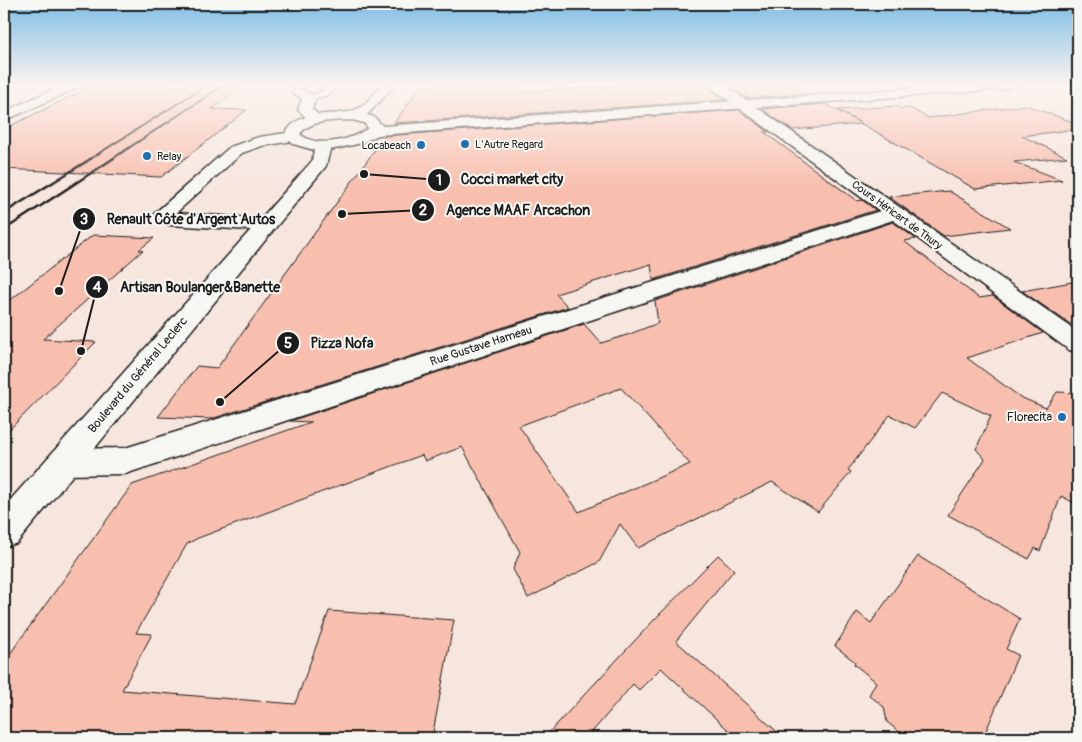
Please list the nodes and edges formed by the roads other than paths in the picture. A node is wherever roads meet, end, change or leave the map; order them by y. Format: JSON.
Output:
{"nodes":[{"id":1,"x":314,"y":120,"type":"edge"},
{"id":2,"x":367,"y":120,"type":"edge"},
{"id":3,"x":518,"y":120,"type":"edge"},
{"id":4,"x":766,"y":120,"type":"edge"},
{"id":5,"x":374,"y":131,"type":"junction"},
{"id":6,"x":293,"y":137,"type":"junction"},
{"id":7,"x":323,"y":146,"type":"junction"},
{"id":8,"x":896,"y":214,"type":"junction"},
{"id":9,"x":265,"y":225,"type":"junction"},
{"id":10,"x":1078,"y":344,"type":"edge"},
{"id":11,"x":64,"y":462,"type":"junction"},
{"id":12,"x":4,"y":532,"type":"edge"}],
"edges":[{"from":1,"to":6,"type":"street"},
{"from":2,"to":5,"type":"street"},
{"from":3,"to":5,"type":"street"},
{"from":4,"to":8,"type":"street","name":"Cours Héricart de Thury"},
{"from":5,"to":7,"type":"street"},
{"from":6,"to":7,"type":"street"},
{"from":6,"to":9,"type":"street"},
{"from":7,"to":9,"type":"street","name":"Boulevard du Général Leclerc"},
{"from":8,"to":10,"type":"street","name":"Cours Héricart de Thury"},
{"from":8,"to":11,"type":"street","name":"Rue Gustave Hameau"},
{"from":9,"to":11,"type":"street","name":"Boulevard du Général Leclerc"},
{"from":11,"to":12,"type":"street","name":"Boulevard du Général Leclerc"}]}
